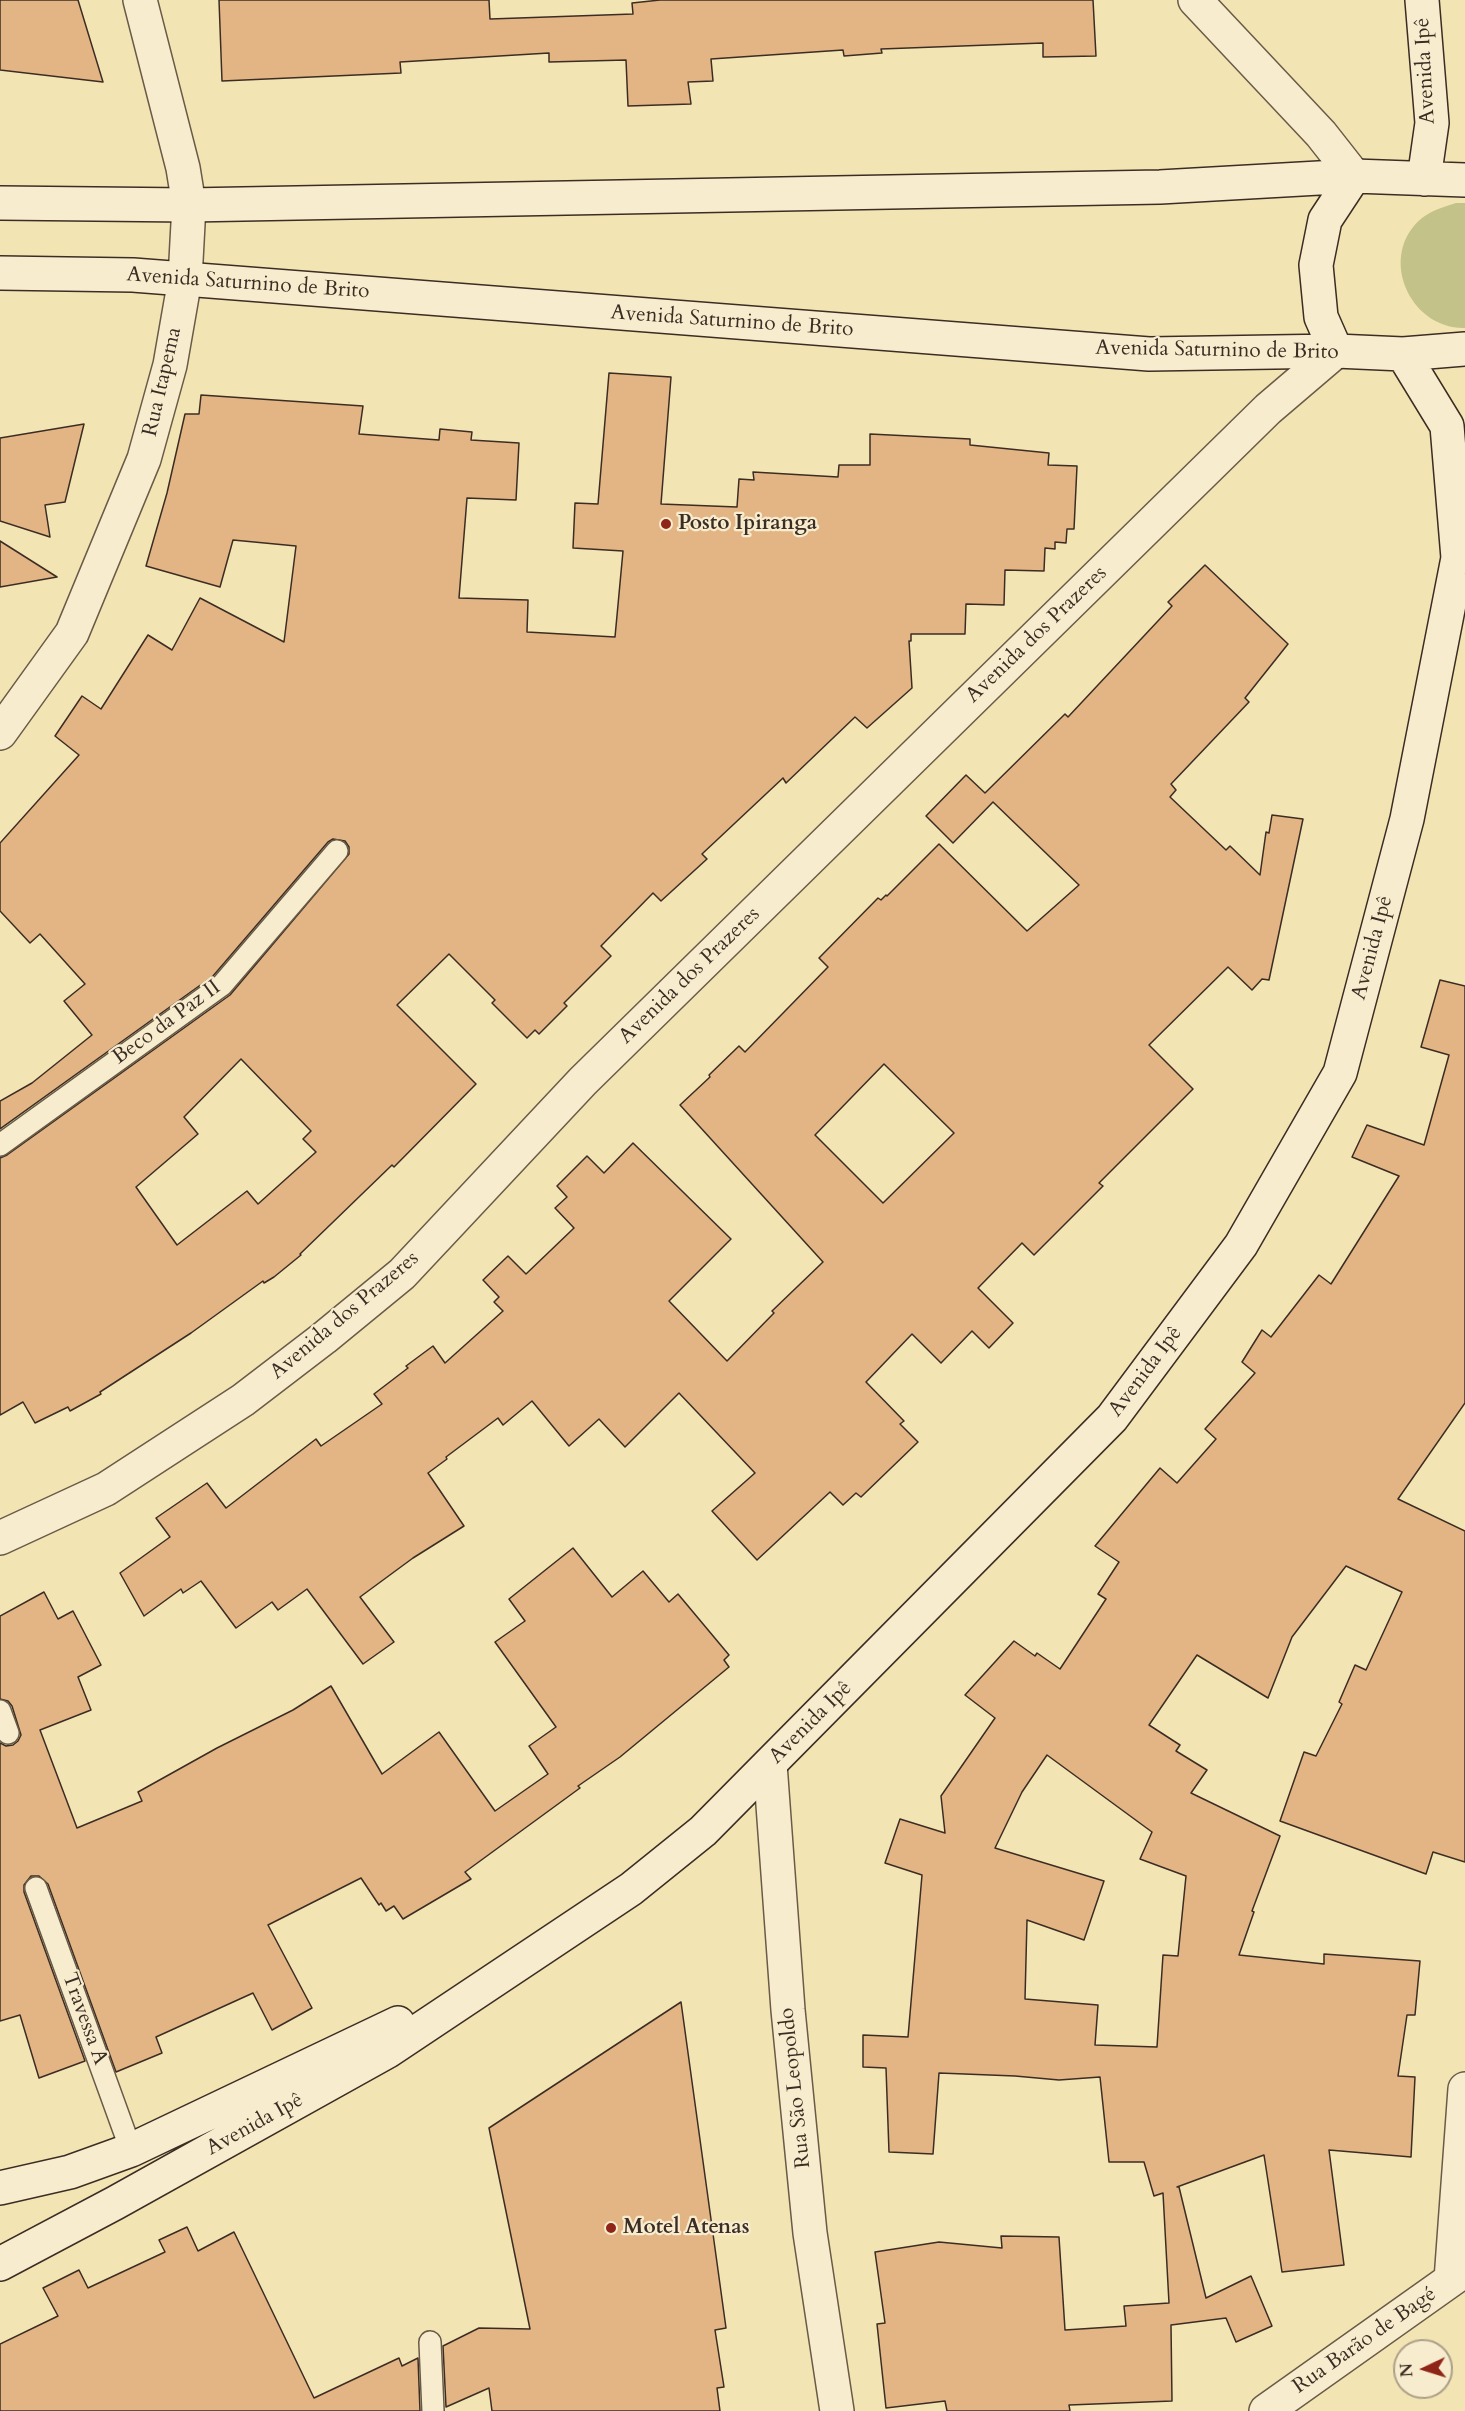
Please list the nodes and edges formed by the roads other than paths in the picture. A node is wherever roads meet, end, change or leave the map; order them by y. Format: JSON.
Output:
{"nodes":[{"id":1,"x":140,"y":0,"type":"edge"},
{"id":2,"x":1195,"y":0,"type":"edge"},
{"id":3,"x":1422,"y":0,"type":"edge"},
{"id":4,"x":1354,"y":177,"type":"junction"},
{"id":5,"x":1424,"y":178,"type":"junction"},
{"id":6,"x":1465,"y":180,"type":"edge"},
{"id":7,"x":0,"y":203,"type":"edge"},
{"id":8,"x":189,"y":205,"type":"junction"},
{"id":9,"x":0,"y":273,"type":"edge"},
{"id":10,"x":185,"y":279,"type":"junction"},
{"id":11,"x":1465,"y":349,"type":"edge"},
{"id":12,"x":1336,"y":351,"type":"junction"},
{"id":13,"x":1403,"y":354,"type":"junction"},
{"id":14,"x":1461,"y":546,"type":"edge"},
{"id":15,"x":0,"y":734,"type":"edge"},
{"id":16,"x":337,"y":851,"type":"dead end"},
{"id":17,"x":0,"y":1145,"type":"edge"},
{"id":18,"x":0,"y":1539,"type":"edge"},
{"id":19,"x":0,"y":1711,"type":"edge"},
{"id":20,"x":8,"y":1733,"type":"dead end"},
{"id":21,"x":770,"y":1764,"type":"junction"},
{"id":22,"x":36,"y":1888,"type":"dead end"},
{"id":23,"x":503,"y":1973,"type":"junction"},
{"id":24,"x":1465,"y":2089,"type":"edge"},
{"id":25,"x":131,"y":2150,"type":"junction"},
{"id":26,"x":0,"y":2188,"type":"edge"},
{"id":27,"x":0,"y":2264,"type":"edge"},
{"id":28,"x":1458,"y":2275,"type":"edge"},
{"id":29,"x":430,"y":2342,"type":"dead end"},
{"id":30,"x":433,"y":2411,"type":"edge"},
{"id":31,"x":837,"y":2411,"type":"edge"},
{"id":32,"x":1266,"y":2411,"type":"edge"}],
"edges":[{"from":1,"to":8,"type":"main road","name":"Rua Itapema"},
{"from":2,"to":4,"type":"main road"},
{"from":3,"to":5,"type":"main road","name":"Avenida Ipê"},
{"from":4,"to":5,"type":"main road"},
{"from":4,"to":8,"type":"main road"},
{"from":4,"to":12,"type":"main road"},
{"from":5,"to":6,"type":"main road"},
{"from":7,"to":8,"type":"main road"},
{"from":8,"to":10,"type":"main road","name":"Rua Itapema"},
{"from":9,"to":10,"type":"main road","name":"Avenida Saturnino de Brito"},
{"from":10,"to":12,"type":"main road","name":"Avenida Saturnino de Brito"},
{"from":10,"to":15,"type":"main road","name":"Rua Itapema"},
{"from":11,"to":13,"type":"main road","name":"Avenida Saturnino de Brito"},
{"from":12,"to":13,"type":"main road","name":"Avenida Saturnino de Brito"},
{"from":12,"to":18,"type":"main road","name":"Avenida dos Prazeres"},
{"from":13,"to":14,"type":"main road","name":"Avenida Ipê"},
{"from":14,"to":21,"type":"main road","name":"Avenida Ipê"},
{"from":16,"to":17,"type":"lane","name":"Beco da Paz II"},
{"from":19,"to":20,"type":"lane"},
{"from":21,"to":23,"type":"main road","name":"Avenida Ipê"},
{"from":21,"to":31,"type":"main road","name":"Rua São Leopoldo"},
{"from":22,"to":25,"type":"lane","name":"Travessa A"},
{"from":23,"to":25,"type":"main road","name":"Avenida Ipê"},
{"from":23,"to":27,"type":"main road","name":"Avenida Ipê"},
{"from":24,"to":28,"type":"main road"},
{"from":25,"to":26,"type":"main road","name":"Avenida Ipê"},
{"from":28,"to":32,"type":"main road","name":"Rua Barão de Bagé"},
{"from":29,"to":30,"type":"lane"}]}
